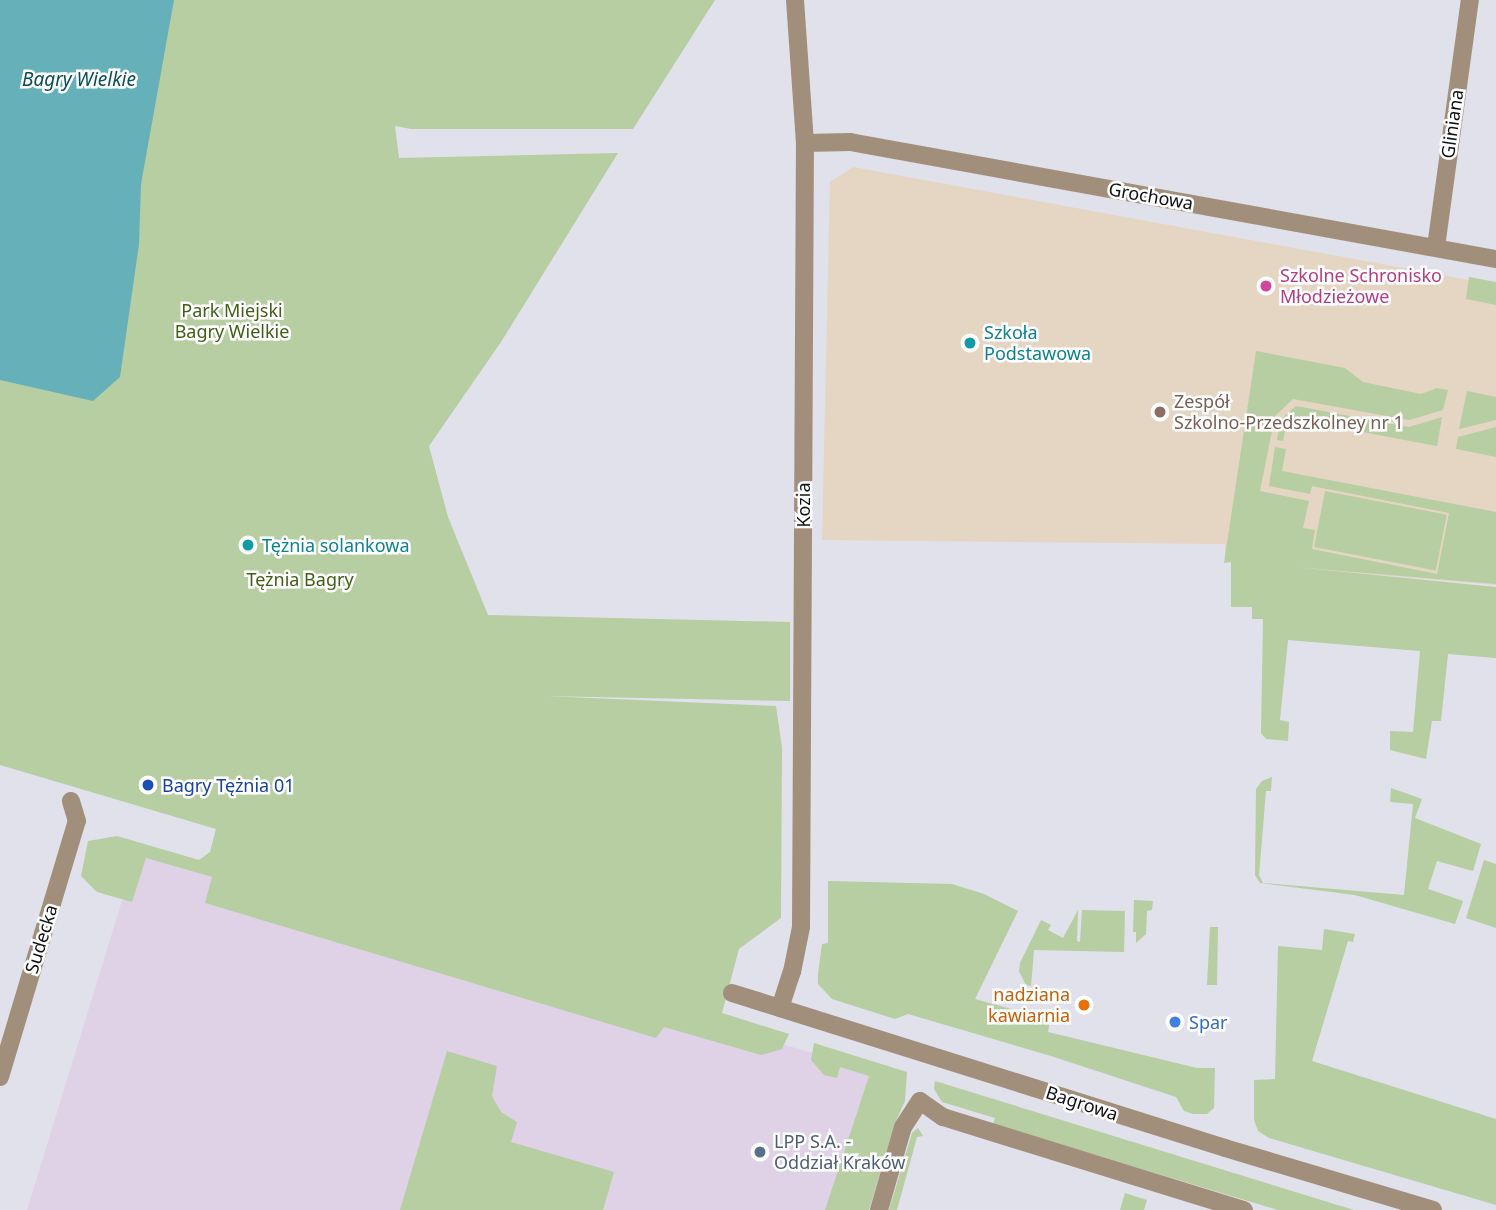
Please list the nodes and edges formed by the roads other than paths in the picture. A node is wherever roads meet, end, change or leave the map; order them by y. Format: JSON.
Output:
{"nodes":[{"id":1,"x":795,"y":0,"type":"edge"},
{"id":2,"x":1469,"y":0,"type":"edge"},
{"id":3,"x":805,"y":143,"type":"junction"},
{"id":4,"x":1436,"y":247,"type":"junction"},
{"id":5,"x":1496,"y":259,"type":"edge"},
{"id":6,"x":71,"y":801,"type":"dead end"},
{"id":7,"x":732,"y":993,"type":"dead end"},
{"id":8,"x":780,"y":1008,"type":"junction"},
{"id":9,"x":0,"y":1077,"type":"edge"},
{"id":10,"x":878,"y":1210,"type":"edge"},
{"id":11,"x":1244,"y":1210,"type":"edge"},
{"id":12,"x":1433,"y":1210,"type":"edge"}],
"edges":[{"from":1,"to":3,"type":"street","name":"Kozia"},
{"from":2,"to":4,"type":"street","name":"Gliniana"},
{"from":3,"to":4,"type":"street","name":"Grochowa"},
{"from":3,"to":8,"type":"street","name":"Kozia"},
{"from":4,"to":5,"type":"street","name":"Grochowa"},
{"from":6,"to":9,"type":"street","name":"Sudecka"},
{"from":7,"to":8,"type":"street","name":"Bagrowa"},
{"from":8,"to":12,"type":"street","name":"Bagrowa"},
{"from":10,"to":11,"type":"street"}]}
